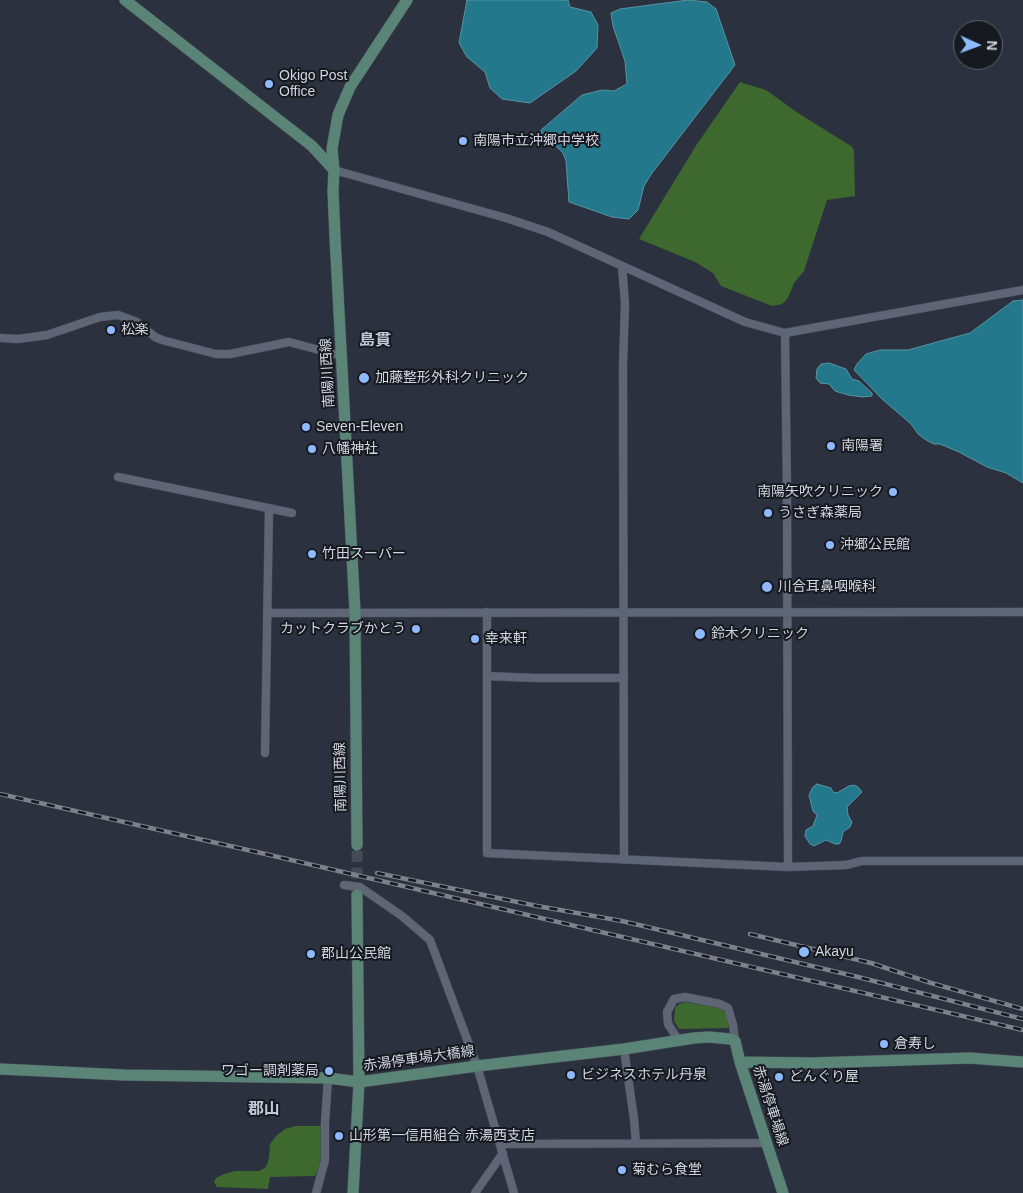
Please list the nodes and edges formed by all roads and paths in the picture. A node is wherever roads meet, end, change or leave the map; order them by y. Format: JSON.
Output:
{"nodes":[{"id":1,"x":124,"y":0,"type":"edge"},
{"id":2,"x":408,"y":0,"type":"edge"},
{"id":3,"x":334,"y":170,"type":"junction"},
{"id":4,"x":622,"y":266,"type":"junction"},
{"id":5,"x":1023,"y":290,"type":"edge"},
{"id":6,"x":785,"y":333,"type":"junction"},
{"id":7,"x":0,"y":338,"type":"edge"},
{"id":8,"x":342,"y":356,"type":"junction"},
{"id":9,"x":118,"y":477,"type":"dead end"},
{"id":10,"x":269,"y":509,"type":"junction"},
{"id":11,"x":292,"y":513,"type":"dead end"},
{"id":12,"x":355,"y":612,"type":"junction"},
{"id":13,"x":487,"y":612,"type":"junction"},
{"id":14,"x":1023,"y":612,"type":"edge"},
{"id":15,"x":267,"y":613,"type":"junction"},
{"id":16,"x":624,"y":613,"type":"junction"},
{"id":17,"x":788,"y":613,"type":"junction"},
{"id":18,"x":487,"y":676,"type":"junction"},
{"id":19,"x":624,"y":678,"type":"junction"},
{"id":20,"x":265,"y":753,"type":"dead end"},
{"id":21,"x":357,"y":845,"type":"tunnel mouth"},
{"id":22,"x":624,"y":860,"type":"junction"},
{"id":23,"x":1023,"y":861,"type":"edge"},
{"id":24,"x":788,"y":866,"type":"junction"},
{"id":25,"x":344,"y":886,"type":"dead end"},
{"id":26,"x":357,"y":895,"type":"tunnel mouth"},
{"id":27,"x":679,"y":1041,"type":"junction"},
{"id":28,"x":735,"y":1041,"type":"junction"},
{"id":29,"x":624,"y":1049,"type":"junction"},
{"id":30,"x":740,"y":1062,"type":"junction"},
{"id":31,"x":1023,"y":1062,"type":"edge"},
{"id":32,"x":477,"y":1066,"type":"junction"},
{"id":33,"x":0,"y":1069,"type":"edge"},
{"id":34,"x":328,"y":1078,"type":"junction"},
{"id":35,"x":359,"y":1082,"type":"junction"},
{"id":36,"x":636,"y":1143,"type":"junction"},
{"id":37,"x":767,"y":1143,"type":"junction"},
{"id":38,"x":501,"y":1144,"type":"junction"},
{"id":39,"x":503,"y":1153,"type":"junction"},
{"id":40,"x":316,"y":1193,"type":"edge"},
{"id":41,"x":353,"y":1193,"type":"edge"},
{"id":42,"x":475,"y":1193,"type":"edge"},
{"id":43,"x":514,"y":1193,"type":"edge"},
{"id":44,"x":783,"y":1193,"type":"edge"}],
"edges":[{"from":1,"to":3,"type":"main road"},
{"from":2,"to":3,"type":"main road","name":"南陽川西線"},
{"from":3,"to":4,"type":"street"},
{"from":3,"to":8,"type":"main road","name":"南陽川西線"},
{"from":4,"to":6,"type":"street"},
{"from":4,"to":16,"type":"street"},
{"from":5,"to":6,"type":"street"},
{"from":6,"to":17,"type":"street"},
{"from":7,"to":8,"type":"street"},
{"from":8,"to":12,"type":"main road","name":"南陽川西線"},
{"from":9,"to":10,"type":"street"},
{"from":10,"to":11,"type":"street"},
{"from":10,"to":15,"type":"street"},
{"from":12,"to":13,"type":"street"},
{"from":12,"to":15,"type":"street"},
{"from":12,"to":21,"type":"main road","name":"南陽川西線"},
{"from":13,"to":16,"type":"street"},
{"from":13,"to":18,"type":"street"},
{"from":14,"to":17,"type":"street"},
{"from":15,"to":20,"type":"street"},
{"from":16,"to":17,"type":"street"},
{"from":16,"to":19,"type":"street"},
{"from":17,"to":24,"type":"street"},
{"from":18,"to":19,"type":"street"},
{"from":18,"to":22,"type":"street"},
{"from":19,"to":22,"type":"street"},
{"from":22,"to":24,"type":"street"},
{"from":23,"to":24,"type":"street"},
{"from":25,"to":32,"type":"street"},
{"from":26,"to":35,"type":"main road"},
{"from":27,"to":28,"type":"main road","name":"赤湯停車場大橋線"},
{"from":27,"to":28,"type":"street"},
{"from":27,"to":29,"type":"main road","name":"赤湯停車場大橋線"},
{"from":28,"to":30,"type":"main road","name":"赤湯停車場線"},
{"from":29,"to":32,"type":"main road","name":"赤湯停車場大橋線"},
{"from":29,"to":36,"type":"street"},
{"from":30,"to":31,"type":"main road"},
{"from":30,"to":37,"type":"main road","name":"赤湯停車場線"},
{"from":32,"to":35,"type":"main road","name":"赤湯停車場大橋線"},
{"from":32,"to":38,"type":"street"},
{"from":33,"to":34,"type":"main road","name":"赤湯停車場大橋線"},
{"from":34,"to":35,"type":"main road","name":"赤湯停車場大橋線"},
{"from":34,"to":40,"type":"street"},
{"from":35,"to":41,"type":"main road"},
{"from":36,"to":37,"type":"street"},
{"from":36,"to":38,"type":"street"},
{"from":37,"to":44,"type":"main road","name":"赤湯停車場線"},
{"from":38,"to":39,"type":"street"},
{"from":39,"to":42,"type":"street"},
{"from":39,"to":43,"type":"street"}]}
